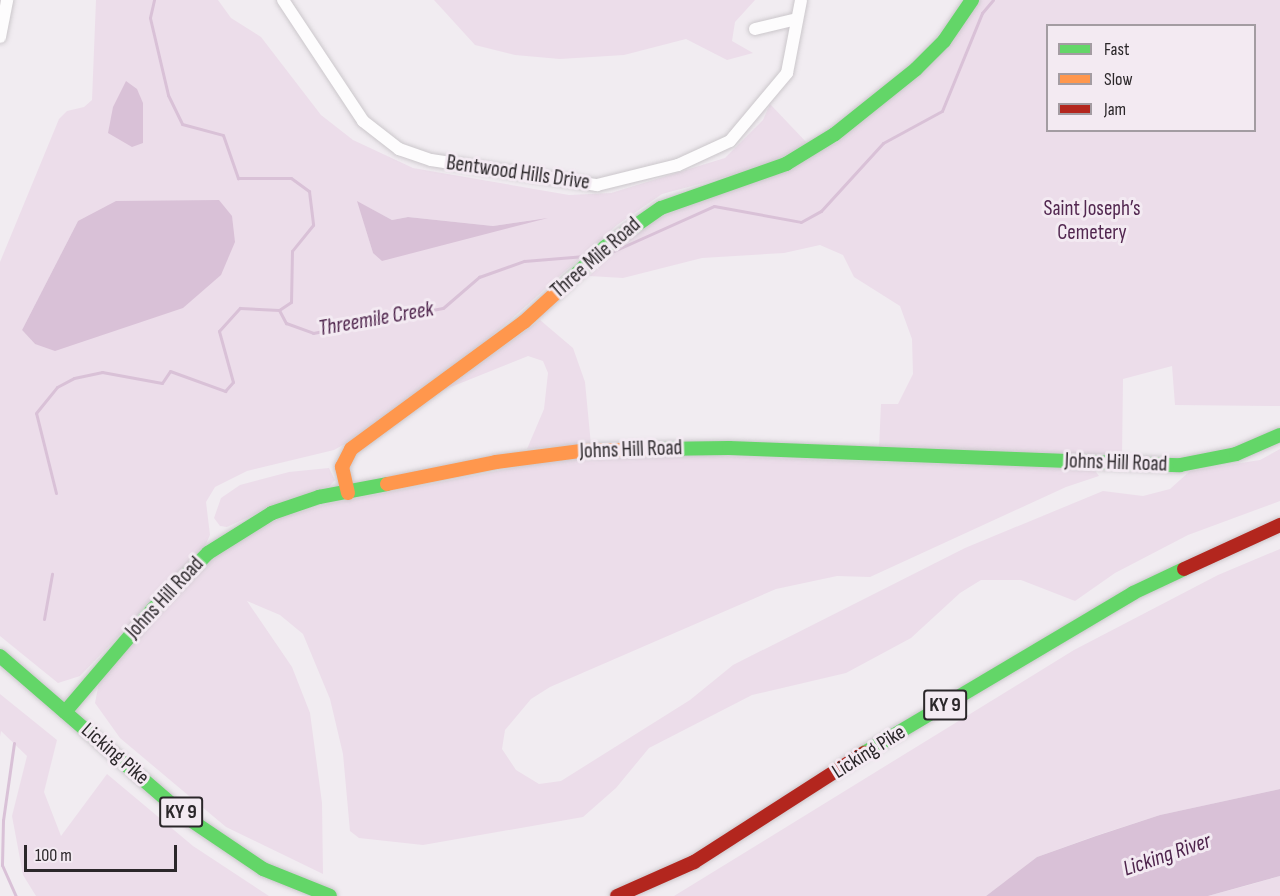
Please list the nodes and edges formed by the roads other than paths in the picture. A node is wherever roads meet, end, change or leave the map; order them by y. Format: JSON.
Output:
{"nodes":[{"id":1,"x":7,"y":0,"type":"edge"},
{"id":2,"x":283,"y":0,"type":"edge"},
{"id":3,"x":801,"y":0,"type":"edge"},
{"id":4,"x":972,"y":0,"type":"edge"},
{"id":5,"x":797,"y":19,"type":"junction"},
{"id":6,"x":755,"y":29,"type":"dead end"},
{"id":7,"x":0,"y":37,"type":"edge"},
{"id":8,"x":1280,"y":435,"type":"edge"},
{"id":9,"x":348,"y":493,"type":"junction"},
{"id":10,"x":1280,"y":525,"type":"edge"},
{"id":11,"x":0,"y":656,"type":"edge"},
{"id":12,"x":65,"y":712,"type":"junction"},
{"id":13,"x":310,"y":893,"type":"edge"},
{"id":14,"x":330,"y":896,"type":"edge"},
{"id":15,"x":616,"y":896,"type":"edge"}],
"edges":[{"from":1,"to":7,"type":"street"},
{"from":2,"to":5,"type":"street","name":"Bentwood Hills Drive"},
{"from":3,"to":5,"type":"street","name":"Bentwood Hills Drive"},
{"from":4,"to":9,"type":"main road","name":"Three Mile Road"},
{"from":5,"to":6,"type":"street"},
{"from":8,"to":9,"type":"main road","name":"Johns Hill Road"},
{"from":9,"to":12,"type":"main road","name":"Johns Hill Road"},
{"from":10,"to":15,"type":"main road","name":"Licking Pike","number":"KY 9"},
{"from":11,"to":12,"type":"main road","name":"Licking Pike","number":"KY 9"},
{"from":12,"to":13,"type":"main road","name":"Licking Pike","number":"KY 9"},
{"from":13,"to":14,"type":"main road","name":"Licking Pike","number":"KY 9"}]}
